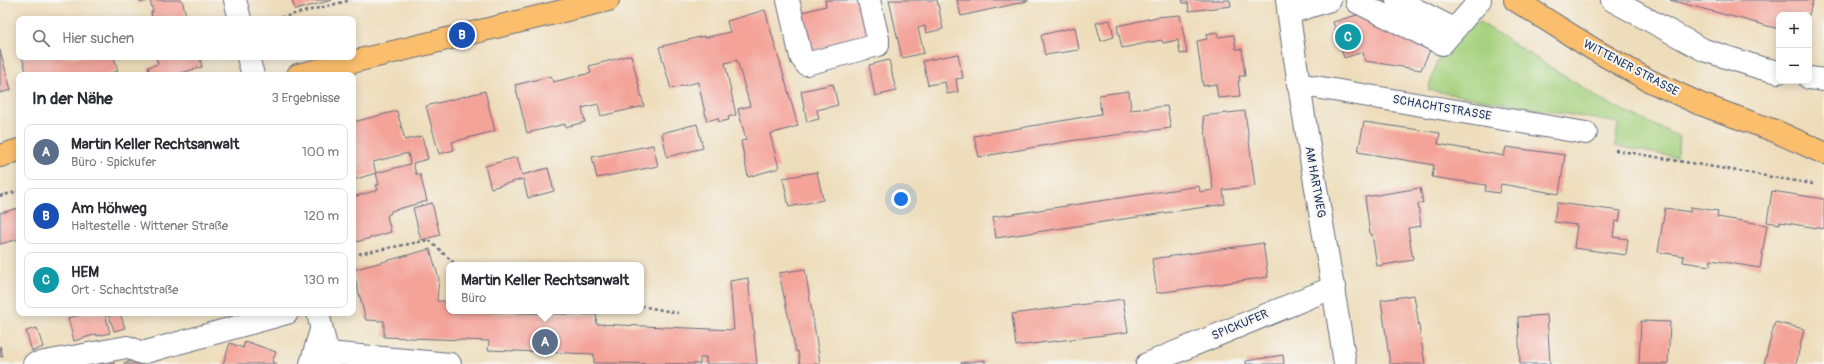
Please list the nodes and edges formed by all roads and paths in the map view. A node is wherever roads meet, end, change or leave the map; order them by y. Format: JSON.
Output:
{"nodes":[{"id":1,"x":235,"y":0,"type":"edge"},
{"id":2,"x":351,"y":0,"type":"edge"},
{"id":3,"x":608,"y":0,"type":"edge"},
{"id":4,"x":788,"y":0,"type":"edge"},
{"id":5,"x":869,"y":0,"type":"edge"},
{"id":6,"x":1330,"y":0,"type":"edge"},
{"id":7,"x":1357,"y":0,"type":"edge"},
{"id":8,"x":1397,"y":0,"type":"edge"},
{"id":9,"x":1480,"y":0,"type":"edge"},
{"id":10,"x":1515,"y":0,"type":"edge"},
{"id":11,"x":1612,"y":0,"type":"edge"},
{"id":12,"x":1288,"y":6,"type":"edge"},
{"id":13,"x":239,"y":16,"type":"edge"},
{"id":14,"x":287,"y":16,"type":"edge"},
{"id":15,"x":1454,"y":29,"type":"junction"},
{"id":16,"x":249,"y":60,"type":"edge"},
{"id":17,"x":1776,"y":71,"type":"edge"},
{"id":18,"x":252,"y":72,"type":"edge"},
{"id":19,"x":310,"y":72,"type":"edge"},
{"id":20,"x":1812,"y":78,"type":"edge"},
{"id":21,"x":1824,"y":80,"type":"edge"},
{"id":22,"x":1298,"y":84,"type":"junction"},
{"id":23,"x":1775,"y":131,"type":"junction"},
{"id":24,"x":1586,"y":133,"type":"dead end"},
{"id":25,"x":1824,"y":135,"type":"edge"},
{"id":26,"x":1615,"y":150,"type":"dead end"},
{"id":27,"x":16,"y":151,"type":"edge"},
{"id":28,"x":1824,"y":153,"type":"edge"},
{"id":29,"x":0,"y":156,"type":"edge"},
{"id":30,"x":1813,"y":184,"type":"dead end"},
{"id":31,"x":16,"y":192,"type":"edge"},
{"id":32,"x":0,"y":196,"type":"edge"},
{"id":33,"x":356,"y":254,"type":"edge"},
{"id":34,"x":453,"y":262,"type":"edge"},
{"id":35,"x":1334,"y":286,"type":"junction"},
{"id":36,"x":644,"y":307,"type":"edge"},
{"id":37,"x":678,"y":313,"type":"dead end"},
{"id":38,"x":276,"y":316,"type":"edge"},
{"id":39,"x":320,"y":320,"type":"edge"},
{"id":40,"x":323,"y":360,"type":"edge"},
{"id":41,"x":34,"y":364,"type":"edge"},
{"id":42,"x":450,"y":364,"type":"edge"},
{"id":43,"x":1147,"y":364,"type":"edge"},
{"id":44,"x":1345,"y":364,"type":"edge"}],
"edges":[{"from":1,"to":13,"type":"street"},
{"from":2,"to":14,"type":"path"},
{"from":3,"to":19,"type":"main road"},
{"from":4,"to":5,"type":"street"},
{"from":6,"to":12,"type":"street"},
{"from":7,"to":15,"type":"street"},
{"from":8,"to":15,"type":"street"},
{"from":9,"to":15,"type":"street"},
{"from":10,"to":23,"type":"main road","name":"WITTENER STRASSE"},
{"from":11,"to":17,"type":"street"},
{"from":12,"to":22,"type":"street","name":"AM HARTWEG"},
{"from":16,"to":18,"type":"street"},
{"from":20,"to":21,"type":"street"},
{"from":22,"to":24,"type":"street","name":"SCHACHTSTRASSE"},
{"from":22,"to":35,"type":"street","name":"AM HARTWEG"},
{"from":23,"to":25,"type":"main road","name":"WITTENER STRASSE"},
{"from":23,"to":28,"type":"main road","name":"WITTENER STRASSE"},
{"from":26,"to":30,"type":"path"},
{"from":27,"to":29,"type":"main road"},
{"from":31,"to":32,"type":"path"},
{"from":33,"to":34,"type":"path"},
{"from":35,"to":43,"type":"street","name":"SPICKUFER"},
{"from":35,"to":44,"type":"street","name":"AM HARTWEG"},
{"from":36,"to":37,"type":"path"},
{"from":38,"to":41,"type":"street"},
{"from":39,"to":40,"type":"street"},
{"from":40,"to":42,"type":"street"}]}
